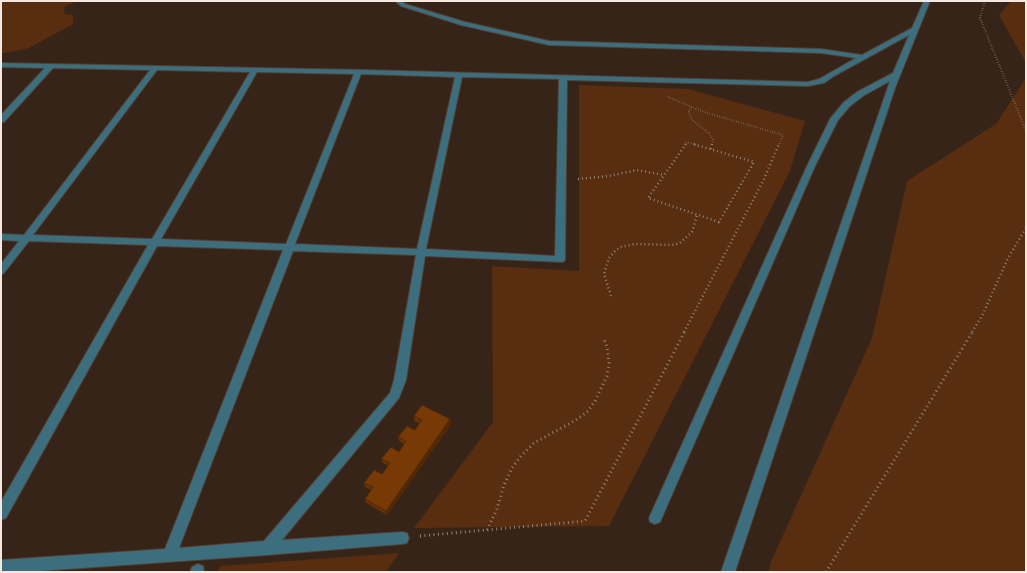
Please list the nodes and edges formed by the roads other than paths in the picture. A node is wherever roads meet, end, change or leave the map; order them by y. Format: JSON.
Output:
{"nodes":[{"id":1,"x":398,"y":1,"type":"edge"},
{"id":2,"x":927,"y":1,"type":"edge"},
{"id":3,"x":916,"y":29,"type":"junction"},
{"id":4,"x":864,"y":57,"type":"junction"},
{"id":5,"x":1,"y":65,"type":"edge"},
{"id":6,"x":51,"y":66,"type":"junction"},
{"id":7,"x":155,"y":68,"type":"junction"},
{"id":8,"x":254,"y":71,"type":"junction"},
{"id":9,"x":358,"y":72,"type":"junction"},
{"id":10,"x":459,"y":75,"type":"junction"},
{"id":11,"x":896,"y":75,"type":"junction"},
{"id":12,"x":563,"y":78,"type":"junction"},
{"id":13,"x":1,"y":120,"type":"edge"},
{"id":14,"x":1,"y":237,"type":"edge"},
{"id":15,"x":26,"y":238,"type":"junction"},
{"id":16,"x":154,"y":243,"type":"junction"},
{"id":17,"x":290,"y":247,"type":"junction"},
{"id":18,"x":421,"y":252,"type":"junction"},
{"id":19,"x":1,"y":271,"type":"edge"},
{"id":20,"x":1,"y":514,"type":"edge"},
{"id":21,"x":655,"y":518,"type":"dead end"},
{"id":22,"x":402,"y":538,"type":"road end"},
{"id":23,"x":268,"y":548,"type":"junction"},
{"id":24,"x":169,"y":554,"type":"junction"},
{"id":25,"x":1,"y":567,"type":"edge"},
{"id":26,"x":728,"y":572,"type":"edge"}],
"edges":[{"from":1,"to":4,"type":"street"},
{"from":2,"to":3,"type":"street"},
{"from":3,"to":4,"type":"street"},
{"from":3,"to":11,"type":"street"},
{"from":4,"to":12,"type":"street"},
{"from":5,"to":6,"type":"street"},
{"from":6,"to":7,"type":"street"},
{"from":6,"to":13,"type":"street"},
{"from":7,"to":8,"type":"street"},
{"from":7,"to":15,"type":"street"},
{"from":8,"to":9,"type":"street"},
{"from":8,"to":16,"type":"street"},
{"from":9,"to":10,"type":"street"},
{"from":9,"to":17,"type":"street"},
{"from":10,"to":12,"type":"street"},
{"from":10,"to":18,"type":"street"},
{"from":11,"to":21,"type":"street"},
{"from":11,"to":26,"type":"street"},
{"from":12,"to":18,"type":"street"},
{"from":14,"to":15,"type":"street"},
{"from":15,"to":16,"type":"street"},
{"from":15,"to":19,"type":"street"},
{"from":16,"to":17,"type":"street"},
{"from":16,"to":20,"type":"street"},
{"from":17,"to":18,"type":"street"},
{"from":17,"to":24,"type":"street"},
{"from":18,"to":23,"type":"street"},
{"from":22,"to":23,"type":"street"},
{"from":23,"to":24,"type":"street"},
{"from":24,"to":25,"type":"street"}]}
